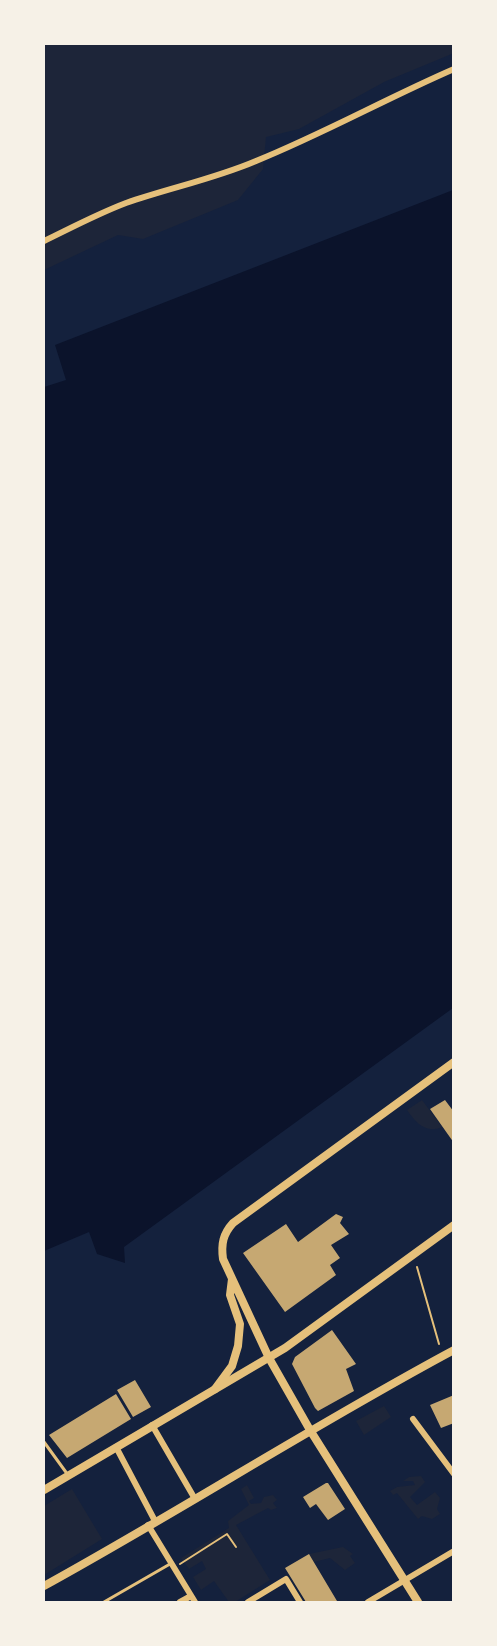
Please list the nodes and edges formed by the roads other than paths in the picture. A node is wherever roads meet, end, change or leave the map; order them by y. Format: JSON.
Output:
{"nodes":[{"id":1,"x":453,"y":69,"type":"edge"},
{"id":2,"x":44,"y":242,"type":"edge"},
{"id":3,"x":453,"y":1062,"type":"edge"},
{"id":4,"x":453,"y":1225,"type":"edge"},
{"id":5,"x":232,"y":1279,"type":"junction"},
{"id":6,"x":453,"y":1350,"type":"edge"},
{"id":7,"x":268,"y":1358,"type":"junction"},
{"id":8,"x":215,"y":1389,"type":"junction"},
{"id":9,"x":413,"y":1419,"type":"dead end"},
{"id":10,"x":152,"y":1425,"type":"junction"},
{"id":11,"x":310,"y":1430,"type":"junction"},
{"id":12,"x":44,"y":1442,"type":"edge"},
{"id":13,"x":116,"y":1447,"type":"junction"},
{"id":14,"x":453,"y":1474,"type":"edge"},
{"id":15,"x":68,"y":1475,"type":"junction"},
{"id":16,"x":44,"y":1490,"type":"edge"},
{"id":17,"x":195,"y":1499,"type":"junction"},
{"id":18,"x":152,"y":1523,"type":"junction"},
{"id":19,"x":453,"y":1551,"type":"edge"},
{"id":20,"x":173,"y":1565,"type":"junction"},
{"id":21,"x":406,"y":1581,"type":"junction"},
{"id":22,"x":44,"y":1586,"type":"edge"},
{"id":23,"x":191,"y":1596,"type":"junction"},
{"id":24,"x":104,"y":1602,"type":"edge"},
{"id":25,"x":180,"y":1602,"type":"edge"},
{"id":26,"x":195,"y":1602,"type":"edge"},
{"id":27,"x":248,"y":1602,"type":"edge"},
{"id":28,"x":300,"y":1602,"type":"edge"},
{"id":29,"x":368,"y":1602,"type":"edge"},
{"id":30,"x":418,"y":1602,"type":"edge"}],
"edges":[{"from":1,"to":2,"type":"street"},
{"from":3,"to":5,"type":"main road"},
{"from":4,"to":7,"type":"street"},
{"from":5,"to":7,"type":"main road"},
{"from":5,"to":8,"type":"main road"},
{"from":6,"to":11,"type":"street"},
{"from":7,"to":8,"type":"street"},
{"from":7,"to":11,"type":"main road"},
{"from":8,"to":10,"type":"street"},
{"from":9,"to":14,"type":"street"},
{"from":10,"to":13,"type":"street"},
{"from":10,"to":17,"type":"street"},
{"from":11,"to":17,"type":"street"},
{"from":11,"to":21,"type":"main road"},
{"from":12,"to":15,"type":"lane"},
{"from":13,"to":15,"type":"street"},
{"from":13,"to":18,"type":"street"},
{"from":15,"to":16,"type":"street"},
{"from":17,"to":18,"type":"street"},
{"from":18,"to":20,"type":"street"},
{"from":18,"to":22,"type":"street"},
{"from":19,"to":21,"type":"street"},
{"from":20,"to":23,"type":"street"},
{"from":20,"to":24,"type":"lane"},
{"from":21,"to":29,"type":"street"},
{"from":21,"to":30,"type":"main road"},
{"from":23,"to":25,"type":"street"},
{"from":23,"to":26,"type":"street"},
{"from":27,"to":28,"type":"street"}]}
